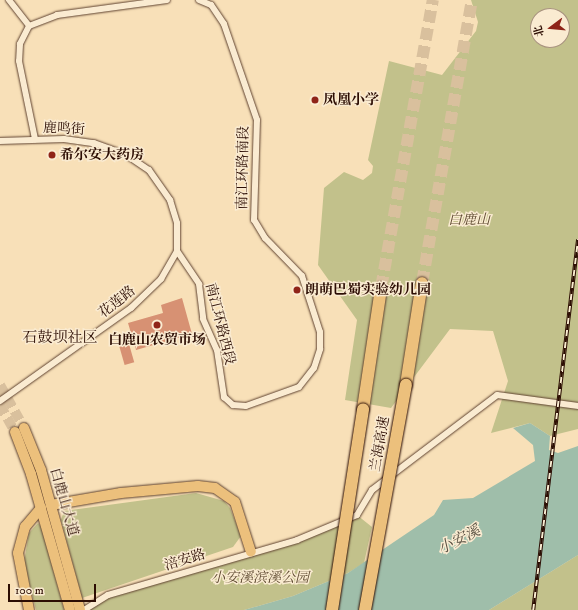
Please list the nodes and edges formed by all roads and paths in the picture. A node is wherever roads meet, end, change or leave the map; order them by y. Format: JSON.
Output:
{"nodes":[{"id":1,"x":8,"y":0,"type":"edge"},
{"id":2,"x":167,"y":0,"type":"edge"},
{"id":3,"x":199,"y":0,"type":"edge"},
{"id":4,"x":212,"y":2,"type":"edge"},
{"id":5,"x":29,"y":26,"type":"junction"},
{"id":6,"x":35,"y":139,"type":"junction"},
{"id":7,"x":0,"y":141,"type":"edge"},
{"id":8,"x":177,"y":251,"type":"junction"},
{"id":9,"x":302,"y":276,"type":"joint"},
{"id":10,"x":422,"y":284,"type":"tunnel mouth"},
{"id":11,"x":381,"y":288,"type":"tunnel mouth"},
{"id":12,"x":0,"y":401,"type":"edge"},
{"id":13,"x":578,"y":406,"type":"edge"},
{"id":14,"x":20,"y":430,"type":"tunnel mouth"},
{"id":15,"x":46,"y":507,"type":"junction"},
{"id":16,"x":251,"y":552,"type":"junction"},
{"id":17,"x":68,"y":586,"type":"junction"},
{"id":18,"x":29,"y":610,"type":"edge"},
{"id":19,"x":70,"y":610,"type":"edge"},
{"id":20,"x":80,"y":610,"type":"edge"},
{"id":21,"x":84,"y":610,"type":"edge"},
{"id":22,"x":332,"y":610,"type":"edge"},
{"id":23,"x":365,"y":610,"type":"edge"}],
"edges":[{"from":1,"to":5,"type":"street"},
{"from":2,"to":5,"type":"street"},
{"from":3,"to":4,"type":"street"},
{"from":4,"to":9,"type":"street","name":"南江环路南段"},
{"from":5,"to":6,"type":"street"},
{"from":6,"to":7,"type":"street","name":"鹿鸣街"},
{"from":6,"to":8,"type":"street","name":"鹿鸣街"},
{"from":8,"to":9,"type":"street","name":"南江环路西段"},
{"from":8,"to":12,"type":"street","name":"花莲路"},
{"from":10,"to":23,"type":"highway","name":"兰海高速","bridge":true},
{"from":11,"to":22,"type":"highway","name":"兰海高速","bridge":true},
{"from":13,"to":16,"type":"street","name":"涪安路"},
{"from":14,"to":15,"type":"main road","name":"白鹿山大道"},
{"from":15,"to":16,"type":"main road"},
{"from":15,"to":17,"type":"main road","name":"白鹿山大道"},
{"from":15,"to":18,"type":"main road"},
{"from":16,"to":21,"type":"street","name":"涪安路"},
{"from":17,"to":19,"type":"main road"},
{"from":17,"to":20,"type":"main road"}]}
